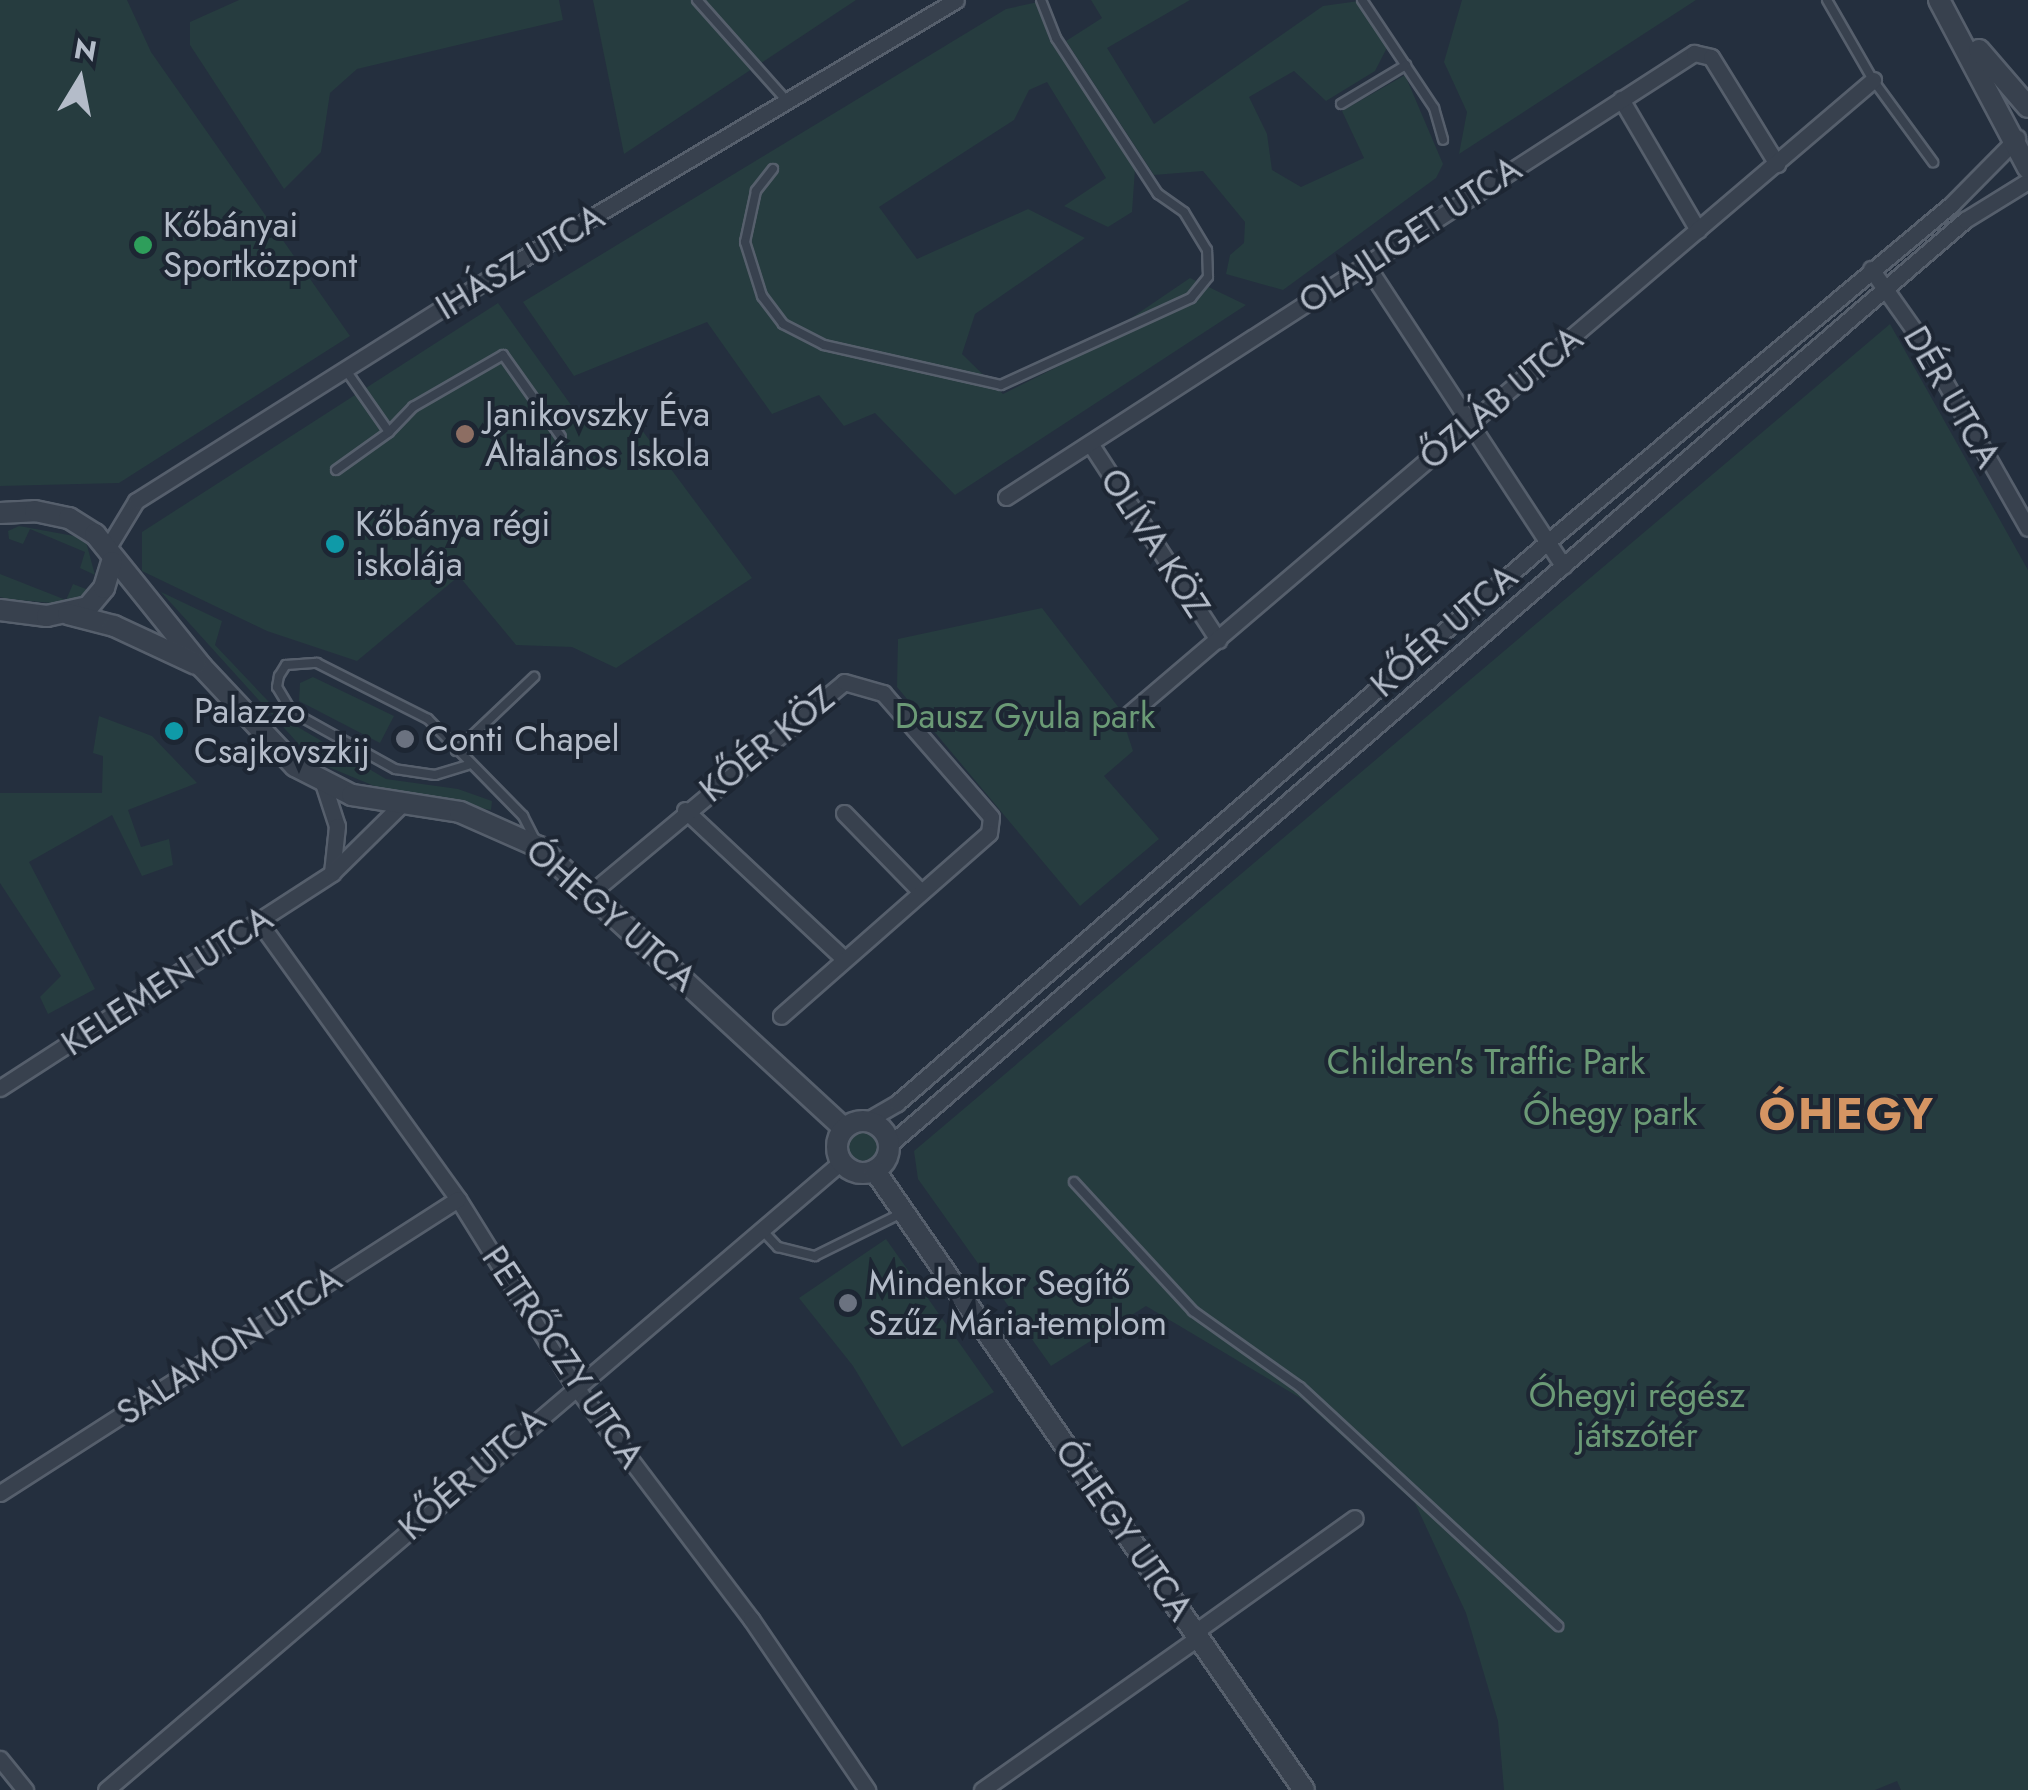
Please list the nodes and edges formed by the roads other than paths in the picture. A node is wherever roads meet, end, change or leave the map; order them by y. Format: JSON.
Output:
{"nodes":[{"id":1,"x":697,"y":0,"type":"edge"},
{"id":2,"x":956,"y":0,"type":"edge"},
{"id":3,"x":1042,"y":0,"type":"edge"},
{"id":4,"x":1362,"y":0,"type":"edge"},
{"id":5,"x":1827,"y":0,"type":"edge"},
{"id":6,"x":1943,"y":7,"type":"edge"},
{"id":7,"x":1406,"y":65,"type":"junction"},
{"id":8,"x":1873,"y":80,"type":"junction"},
{"id":9,"x":1621,"y":98,"type":"junction"},
{"id":10,"x":788,"y":102,"type":"junction"},
{"id":11,"x":1341,"y":104,"type":"dead end"},
{"id":12,"x":2028,"y":107,"type":"edge"},
{"id":13,"x":2023,"y":131,"type":"edge"},
{"id":14,"x":1443,"y":140,"type":"dead end"},
{"id":15,"x":1933,"y":162,"type":"dead end"},
{"id":16,"x":1777,"y":164,"type":"junction"},
{"id":17,"x":2028,"y":168,"type":"edge"},
{"id":18,"x":773,"y":169,"type":"dead end"},
{"id":19,"x":2028,"y":182,"type":"edge"},
{"id":20,"x":1698,"y":230,"type":"junction"},
{"id":21,"x":1365,"y":262,"type":"junction"},
{"id":22,"x":1871,"y":270,"type":"junction"},
{"id":23,"x":1889,"y":291,"type":"junction"},
{"id":24,"x":346,"y":368,"type":"junction"},
{"id":25,"x":1467,"y":426,"type":"junction"},
{"id":26,"x":389,"y":432,"type":"junction"},
{"id":27,"x":560,"y":438,"type":"dead end"},
{"id":28,"x":1091,"y":445,"type":"junction"},
{"id":29,"x":336,"y":470,"type":"dead end"},
{"id":30,"x":1006,"y":497,"type":"dead end"},
{"id":31,"x":3,"y":515,"type":"edge"},
{"id":32,"x":2028,"y":528,"type":"edge"},
{"id":33,"x":1545,"y":544,"type":"junction"},
{"id":34,"x":110,"y":555,"type":"junction"},
{"id":35,"x":1563,"y":566,"type":"junction"},
{"id":36,"x":0,"y":610,"type":"edge"},
{"id":37,"x":68,"y":614,"type":"junction"},
{"id":38,"x":1218,"y":640,"type":"junction"},
{"id":39,"x":202,"y":667,"type":"junction"},
{"id":40,"x":534,"y":677,"type":"dead end"},
{"id":41,"x":1128,"y":715,"type":"dead end"},
{"id":42,"x":456,"y":751,"type":"junction"},
{"id":43,"x":468,"y":766,"type":"junction"},
{"id":44,"x":323,"y":783,"type":"junction"},
{"id":45,"x":399,"y":807,"type":"junction"},
{"id":46,"x":685,"y":810,"type":"junction"},
{"id":47,"x":844,"y":813,"type":"dead end"},
{"id":48,"x":538,"y":847,"type":"junction"},
{"id":49,"x":332,"y":873,"type":"junction"},
{"id":50,"x":921,"y":892,"type":"junction"},
{"id":51,"x":591,"y":893,"type":"junction"},
{"id":52,"x":260,"y":922,"type":"junction"},
{"id":53,"x":844,"y":959,"type":"junction"},
{"id":54,"x":781,"y":1016,"type":"dead end"},
{"id":55,"x":0,"y":1088,"type":"edge"},
{"id":56,"x":866,"y":1120,"type":"junction"},
{"id":57,"x":844,"y":1128,"type":"junction"},
{"id":58,"x":890,"y":1144,"type":"junction"},
{"id":59,"x":841,"y":1162,"type":"junction"},
{"id":60,"x":875,"y":1171,"type":"junction"},
{"id":61,"x":1074,"y":1182,"type":"dead end"},
{"id":62,"x":458,"y":1199,"type":"junction"},
{"id":63,"x":902,"y":1213,"type":"junction"},
{"id":64,"x":761,"y":1230,"type":"junction"},
{"id":65,"x":574,"y":1385,"type":"junction"},
{"id":66,"x":0,"y":1493,"type":"edge"},
{"id":67,"x":1355,"y":1518,"type":"dead end"},
{"id":68,"x":1558,"y":1626,"type":"dead end"},
{"id":69,"x":1197,"y":1635,"type":"junction"},
{"id":70,"x":0,"y":1760,"type":"edge"},
{"id":71,"x":25,"y":1790,"type":"edge"},
{"id":72,"x":106,"y":1790,"type":"edge"},
{"id":73,"x":867,"y":1790,"type":"edge"},
{"id":74,"x":982,"y":1790,"type":"edge"},
{"id":75,"x":1304,"y":1790,"type":"edge"}],
"edges":[{"from":1,"to":10,"type":"lane"},
{"from":2,"to":10,"type":"street","name":"IHÁSZ UTCA"},
{"from":3,"to":18,"type":"lane"},
{"from":4,"to":7,"type":"lane"},
{"from":5,"to":8,"type":"lane"},
{"from":6,"to":12,"type":"street"},
{"from":6,"to":13,"type":"street"},
{"from":7,"to":11,"type":"lane"},
{"from":7,"to":14,"type":"lane"},
{"from":8,"to":15,"type":"lane"},
{"from":8,"to":16,"type":"street","name":"ŐZLÁB UTCA"},
{"from":9,"to":16,"type":"street","name":"OLAJLIGET UTCA"},
{"from":9,"to":20,"type":"street"},
{"from":9,"to":21,"type":"street","name":"OLAJLIGET UTCA"},
{"from":10,"to":24,"type":"street","name":"IHÁSZ UTCA"},
{"from":13,"to":17,"type":"street"},
{"from":13,"to":22,"type":"street","name":"KŐÉR UTCA"},
{"from":16,"to":20,"type":"street","name":"ŐZLÁB UTCA"},
{"from":19,"to":23,"type":"street","name":"KŐÉR UTCA"},
{"from":20,"to":25,"type":"street","name":"ŐZLÁB UTCA"},
{"from":21,"to":25,"type":"street"},
{"from":21,"to":28,"type":"street","name":"OLAJLIGET UTCA"},
{"from":22,"to":23,"type":"street","name":"DÉR UTCA"},
{"from":22,"to":33,"type":"street","name":"KŐÉR UTCA"},
{"from":23,"to":32,"type":"street","name":"DÉR UTCA"},
{"from":23,"to":35,"type":"street","name":"KŐÉR UTCA"},
{"from":24,"to":26,"type":"lane"},
{"from":24,"to":34,"type":"street","name":"IHÁSZ UTCA"},
{"from":25,"to":33,"type":"street"},
{"from":25,"to":38,"type":"street","name":"ŐZLÁB UTCA"},
{"from":26,"to":27,"type":"lane"},
{"from":26,"to":29,"type":"lane"},
{"from":28,"to":30,"type":"street","name":"OLAJLIGET UTCA"},
{"from":28,"to":38,"type":"street","name":"OLÍVA KÖZ"},
{"from":31,"to":34,"type":"street","name":"ÓHEGY UTCA"},
{"from":33,"to":35,"type":"street"},
{"from":33,"to":56,"type":"street","name":"KŐÉR UTCA"},
{"from":34,"to":37,"type":"street"},
{"from":34,"to":39,"type":"street","name":"ÓHEGY UTCA"},
{"from":35,"to":58,"type":"street","name":"KŐÉR UTCA"},
{"from":36,"to":37,"type":"street"},
{"from":37,"to":39,"type":"street"},
{"from":38,"to":41,"type":"street","name":"ŐZLÁB UTCA"},
{"from":39,"to":44,"type":"street","name":"ÓHEGY UTCA"},
{"from":40,"to":42,"type":"lane"},
{"from":42,"to":43,"type":"lane"},
{"from":42,"to":43,"type":"lane"},
{"from":43,"to":48,"type":"lane"},
{"from":44,"to":45,"type":"street","name":"ÓHEGY UTCA"},
{"from":44,"to":49,"type":"street"},
{"from":45,"to":48,"type":"street","name":"ÓHEGY UTCA"},
{"from":45,"to":49,"type":"street","name":"KELEMEN UTCA"},
{"from":46,"to":50,"type":"street","name":"KŐÉR KÖZ"},
{"from":46,"to":51,"type":"street","name":"KŐÉR KÖZ"},
{"from":46,"to":53,"type":"street"},
{"from":47,"to":50,"type":"street"},
{"from":48,"to":51,"type":"street","name":"ÓHEGY UTCA"},
{"from":49,"to":52,"type":"street","name":"KELEMEN UTCA"},
{"from":50,"to":53,"type":"street","name":"KŐÉR KÖZ"},
{"from":51,"to":57,"type":"street","name":"ÓHEGY UTCA"},
{"from":52,"to":55,"type":"street","name":"KELEMEN UTCA"},
{"from":52,"to":62,"type":"street","name":"PETRŐCZY UTCA"},
{"from":53,"to":54,"type":"street","name":"KŐÉR KÖZ"},
{"from":56,"to":57,"type":"street"},
{"from":56,"to":58,"type":"street"},
{"from":57,"to":59,"type":"street"},
{"from":58,"to":60,"type":"street"},
{"from":59,"to":60,"type":"street"},
{"from":59,"to":64,"type":"street","name":"KŐÉR UTCA"},
{"from":60,"to":63,"type":"street","name":"ÓHEGY UTCA"},
{"from":61,"to":68,"type":"lane"},
{"from":62,"to":65,"type":"street","name":"PETRŐCZY UTCA"},
{"from":62,"to":66,"type":"street","name":"SALAMON UTCA"},
{"from":63,"to":64,"type":"lane"},
{"from":63,"to":69,"type":"street","name":"ÓHEGY UTCA"},
{"from":64,"to":65,"type":"street","name":"KŐÉR UTCA"},
{"from":65,"to":72,"type":"street","name":"KŐÉR UTCA"},
{"from":65,"to":73,"type":"street","name":"PETRŐCZY UTCA"},
{"from":67,"to":69,"type":"street"},
{"from":69,"to":74,"type":"street"},
{"from":69,"to":75,"type":"street","name":"ÓHEGY UTCA"},
{"from":70,"to":71,"type":"street"}]}
